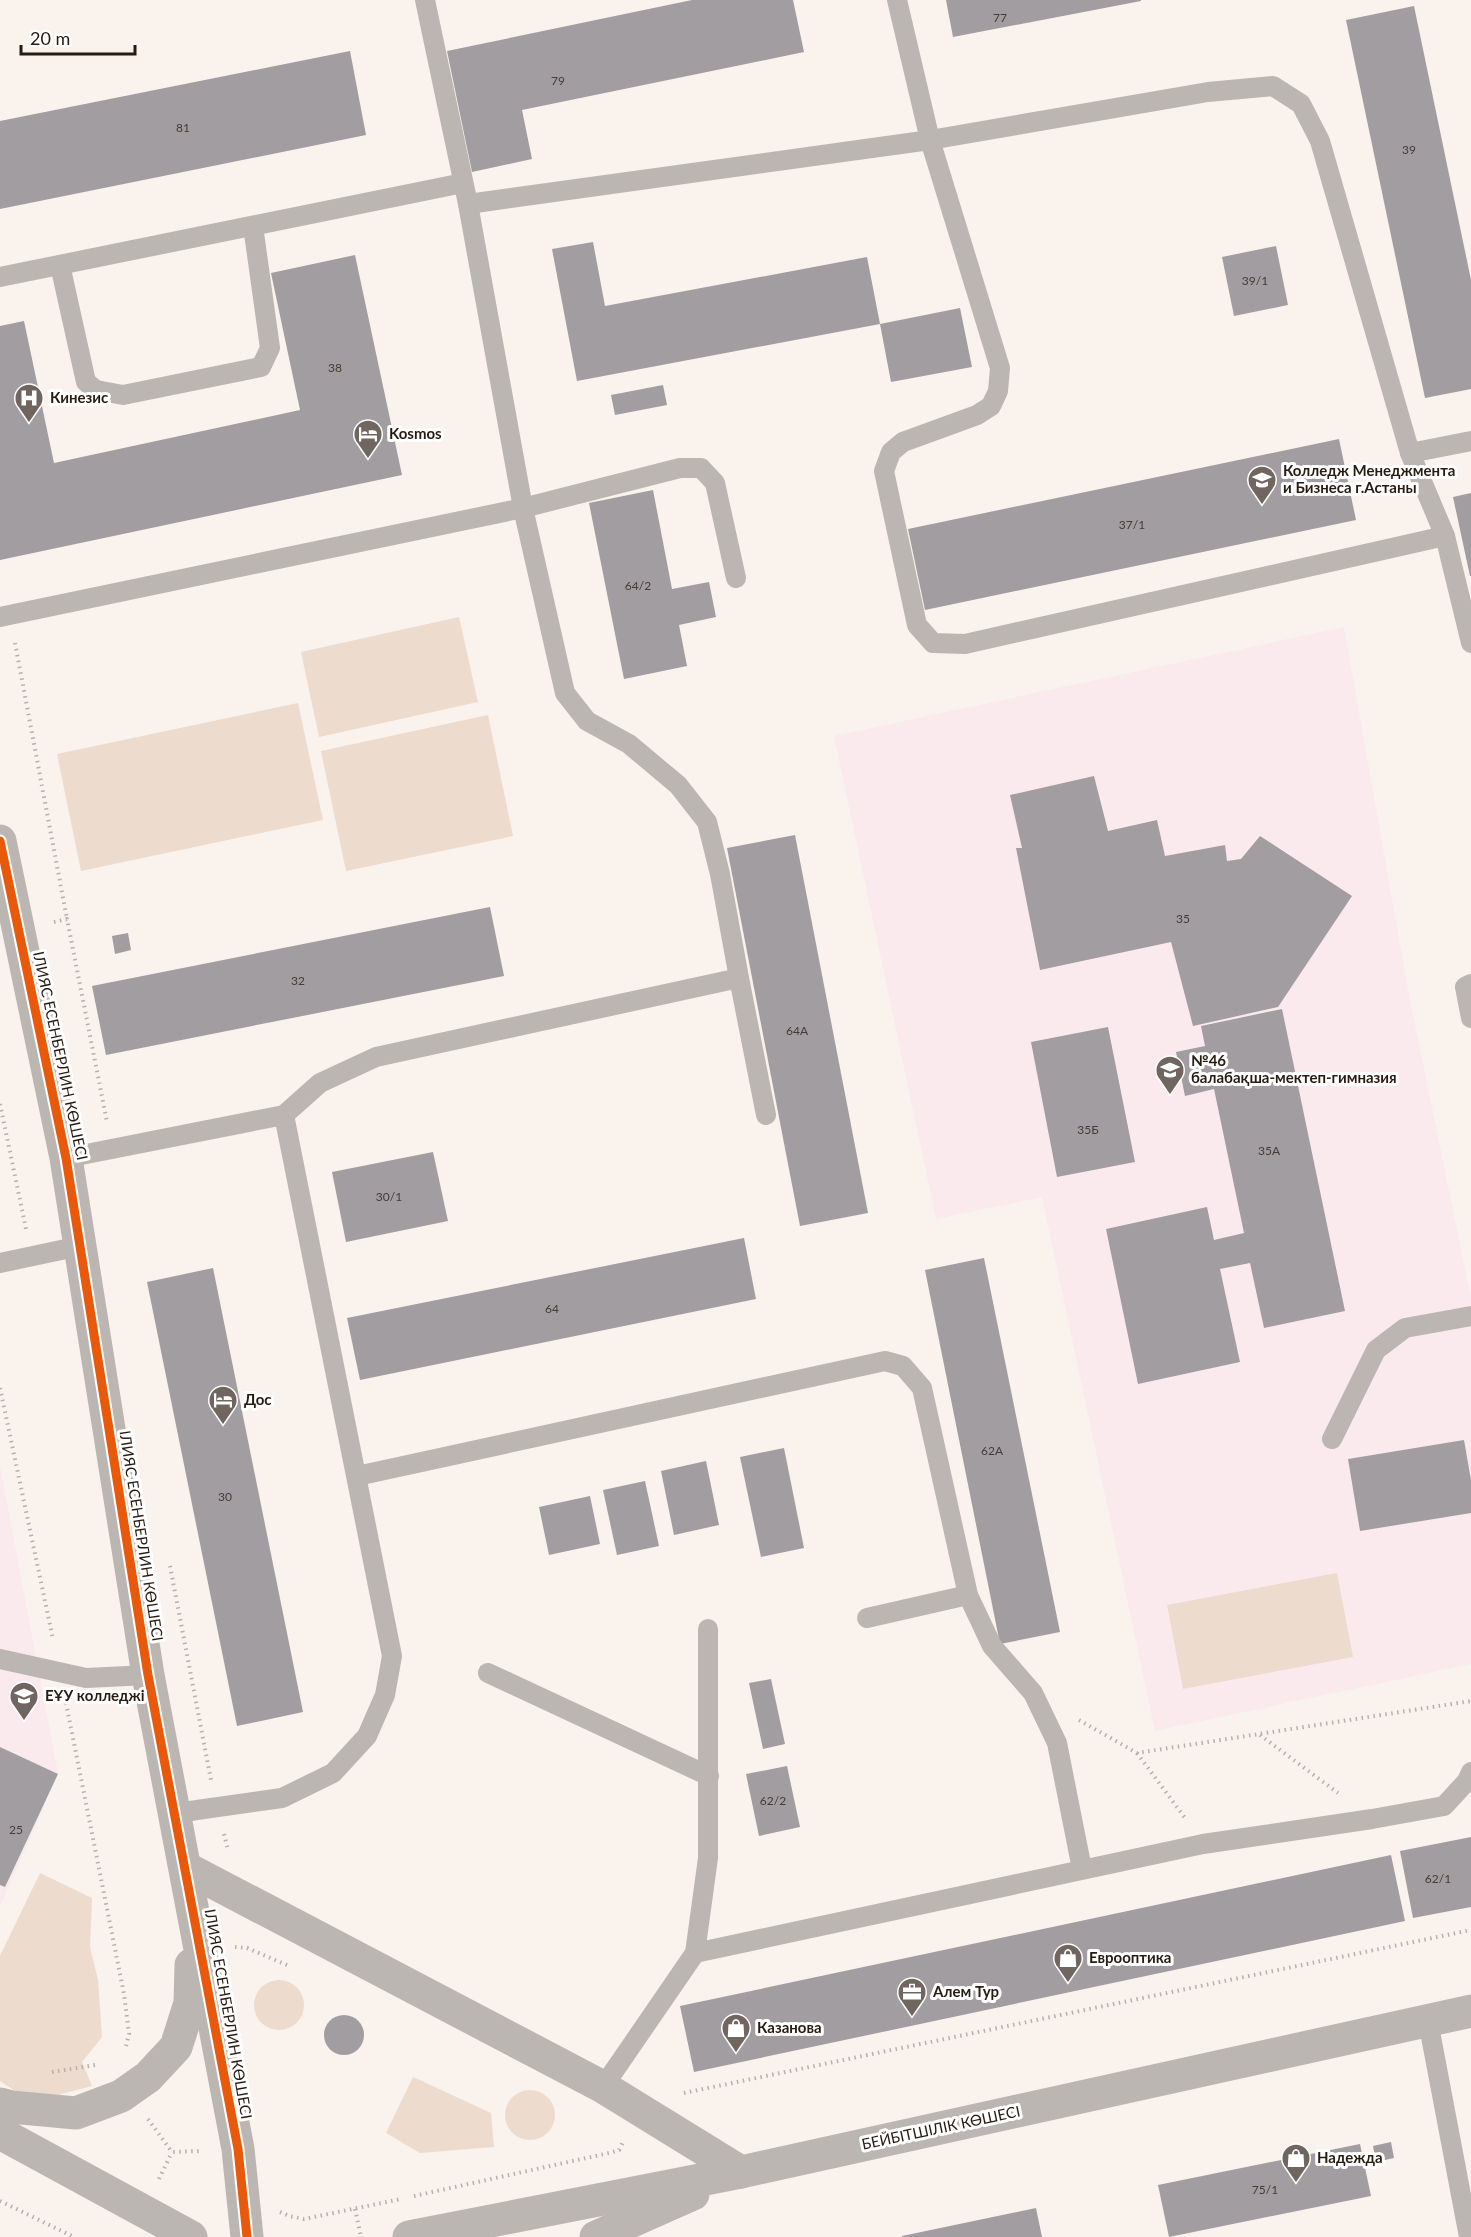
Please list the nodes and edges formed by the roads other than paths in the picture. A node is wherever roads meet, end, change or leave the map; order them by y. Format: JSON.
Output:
{"nodes":[{"id":1,"x":425,"y":0,"type":"edge"},
{"id":2,"x":897,"y":0,"type":"edge"},
{"id":3,"x":930,"y":140,"type":"junction"},
{"id":4,"x":463,"y":183,"type":"junction"},
{"id":5,"x":468,"y":204,"type":"junction"},
{"id":6,"x":253,"y":225,"type":"junction"},
{"id":7,"x":60,"y":265,"type":"junction"},
{"id":8,"x":0,"y":277,"type":"edge"},
{"id":9,"x":1471,"y":441,"type":"edge"},
{"id":10,"x":1410,"y":453,"type":"junction"},
{"id":11,"x":523,"y":508,"type":"junction"},
{"id":12,"x":1445,"y":536,"type":"junction"},
{"id":13,"x":736,"y":578,"type":"dead end"},
{"id":14,"x":5,"y":616,"type":"edge"},
{"id":15,"x":1471,"y":643,"type":"edge"},
{"id":16,"x":0,"y":841,"type":"edge"},
{"id":17,"x":739,"y":978,"type":"junction"},
{"id":18,"x":1471,"y":984,"type":"edge"},
{"id":19,"x":1471,"y":1018,"type":"edge"},
{"id":20,"x":284,"y":1115,"type":"junction"},
{"id":21,"x":766,"y":1115,"type":"dead end"},
{"id":22,"x":66,"y":1158,"type":"junction"},
{"id":23,"x":80,"y":1246,"type":"junction"},
{"id":24,"x":0,"y":1263,"type":"edge"},
{"id":25,"x":1471,"y":1316,"type":"edge"},
{"id":26,"x":1332,"y":1440,"type":"dead end"},
{"id":27,"x":357,"y":1476,"type":"junction"},
{"id":28,"x":968,"y":1595,"type":"junction"},
{"id":29,"x":867,"y":1618,"type":"dead end"},
{"id":30,"x":708,"y":1629,"type":"dead end"},
{"id":31,"x":0,"y":1659,"type":"edge"},
{"id":32,"x":488,"y":1672,"type":"dead end"},
{"id":33,"x":148,"y":1675,"type":"junction"},
{"id":34,"x":1471,"y":1772,"type":"edge"},
{"id":35,"x":709,"y":1776,"type":"junction"},
{"id":36,"x":176,"y":1813,"type":"junction"},
{"id":37,"x":186,"y":1868,"type":"junction"},
{"id":38,"x":1082,"y":1869,"type":"junction"},
{"id":39,"x":695,"y":1953,"type":"junction"},
{"id":40,"x":1471,"y":2011,"type":"edge"},
{"id":41,"x":1428,"y":2020,"type":"junction"},
{"id":42,"x":615,"y":2095,"type":"junction"},
{"id":43,"x":0,"y":2104,"type":"edge"},
{"id":44,"x":0,"y":2133,"type":"edge"},
{"id":45,"x":741,"y":2172,"type":"junction"},
{"id":46,"x":613,"y":2234,"type":"edge"},
{"id":47,"x":191,"y":2237,"type":"edge"},
{"id":48,"x":247,"y":2237,"type":"edge"},
{"id":49,"x":409,"y":2237,"type":"edge"},
{"id":50,"x":1469,"y":2237,"type":"edge"}],
"edges":[{"from":1,"to":4,"type":"lane"},
{"from":2,"to":3,"type":"lane"},
{"from":3,"to":5,"type":"lane"},
{"from":3,"to":10,"type":"lane"},
{"from":3,"to":12,"type":"lane"},
{"from":4,"to":5,"type":"lane"},
{"from":4,"to":6,"type":"lane"},
{"from":5,"to":11,"type":"lane"},
{"from":6,"to":7,"type":"lane"},
{"from":6,"to":7,"type":"lane"},
{"from":7,"to":8,"type":"lane"},
{"from":9,"to":10,"type":"lane"},
{"from":10,"to":12,"type":"lane"},
{"from":11,"to":13,"type":"lane"},
{"from":11,"to":14,"type":"lane"},
{"from":11,"to":17,"type":"lane"},
{"from":12,"to":15,"type":"lane"},
{"from":16,"to":22,"type":"street","name":"ІЛИЯС ЕСЕНБЕРЛИН КӨШЕСІ"},
{"from":17,"to":20,"type":"lane"},
{"from":17,"to":21,"type":"lane"},
{"from":18,"to":19,"type":"lane"},
{"from":20,"to":22,"type":"lane"},
{"from":20,"to":27,"type":"lane"},
{"from":22,"to":23,"type":"street","name":"ІЛИЯС ЕСЕНБЕРЛИН КӨШЕСІ"},
{"from":23,"to":24,"type":"lane"},
{"from":23,"to":33,"type":"street","name":"ІЛИЯС ЕСЕНБЕРЛИН КӨШЕСІ"},
{"from":25,"to":26,"type":"lane"},
{"from":27,"to":28,"type":"lane"},
{"from":27,"to":36,"type":"lane"},
{"from":28,"to":29,"type":"lane"},
{"from":28,"to":38,"type":"lane"},
{"from":30,"to":35,"type":"lane"},
{"from":31,"to":33,"type":"lane"},
{"from":32,"to":35,"type":"lane"},
{"from":33,"to":36,"type":"street","name":"ІЛИЯС ЕСЕНБЕРЛИН КӨШЕСІ"},
{"from":34,"to":38,"type":"lane"},
{"from":35,"to":39,"type":"lane"},
{"from":36,"to":37,"type":"street","name":"ІЛИЯС ЕСЕНБЕРЛИН КӨШЕСІ"},
{"from":37,"to":42,"type":"main road"},
{"from":37,"to":43,"type":"street"},
{"from":37,"to":48,"type":"street","name":"ІЛИЯС ЕСЕНБЕРЛИН КӨШЕСІ"},
{"from":38,"to":39,"type":"lane"},
{"from":39,"to":42,"type":"lane"},
{"from":40,"to":41,"type":"main road","name":"БЕЙБІТШІЛІК КӨШЕСІ"},
{"from":41,"to":45,"type":"main road","name":"БЕЙБІТШІЛІК КӨШЕСІ"},
{"from":41,"to":50,"type":"lane"},
{"from":42,"to":45,"type":"main road"},
{"from":44,"to":47,"type":"street"},
{"from":45,"to":46,"type":"main road"},
{"from":45,"to":49,"type":"main road","name":"БЕЙБІТШІЛІК КӨШЕСІ"}]}
